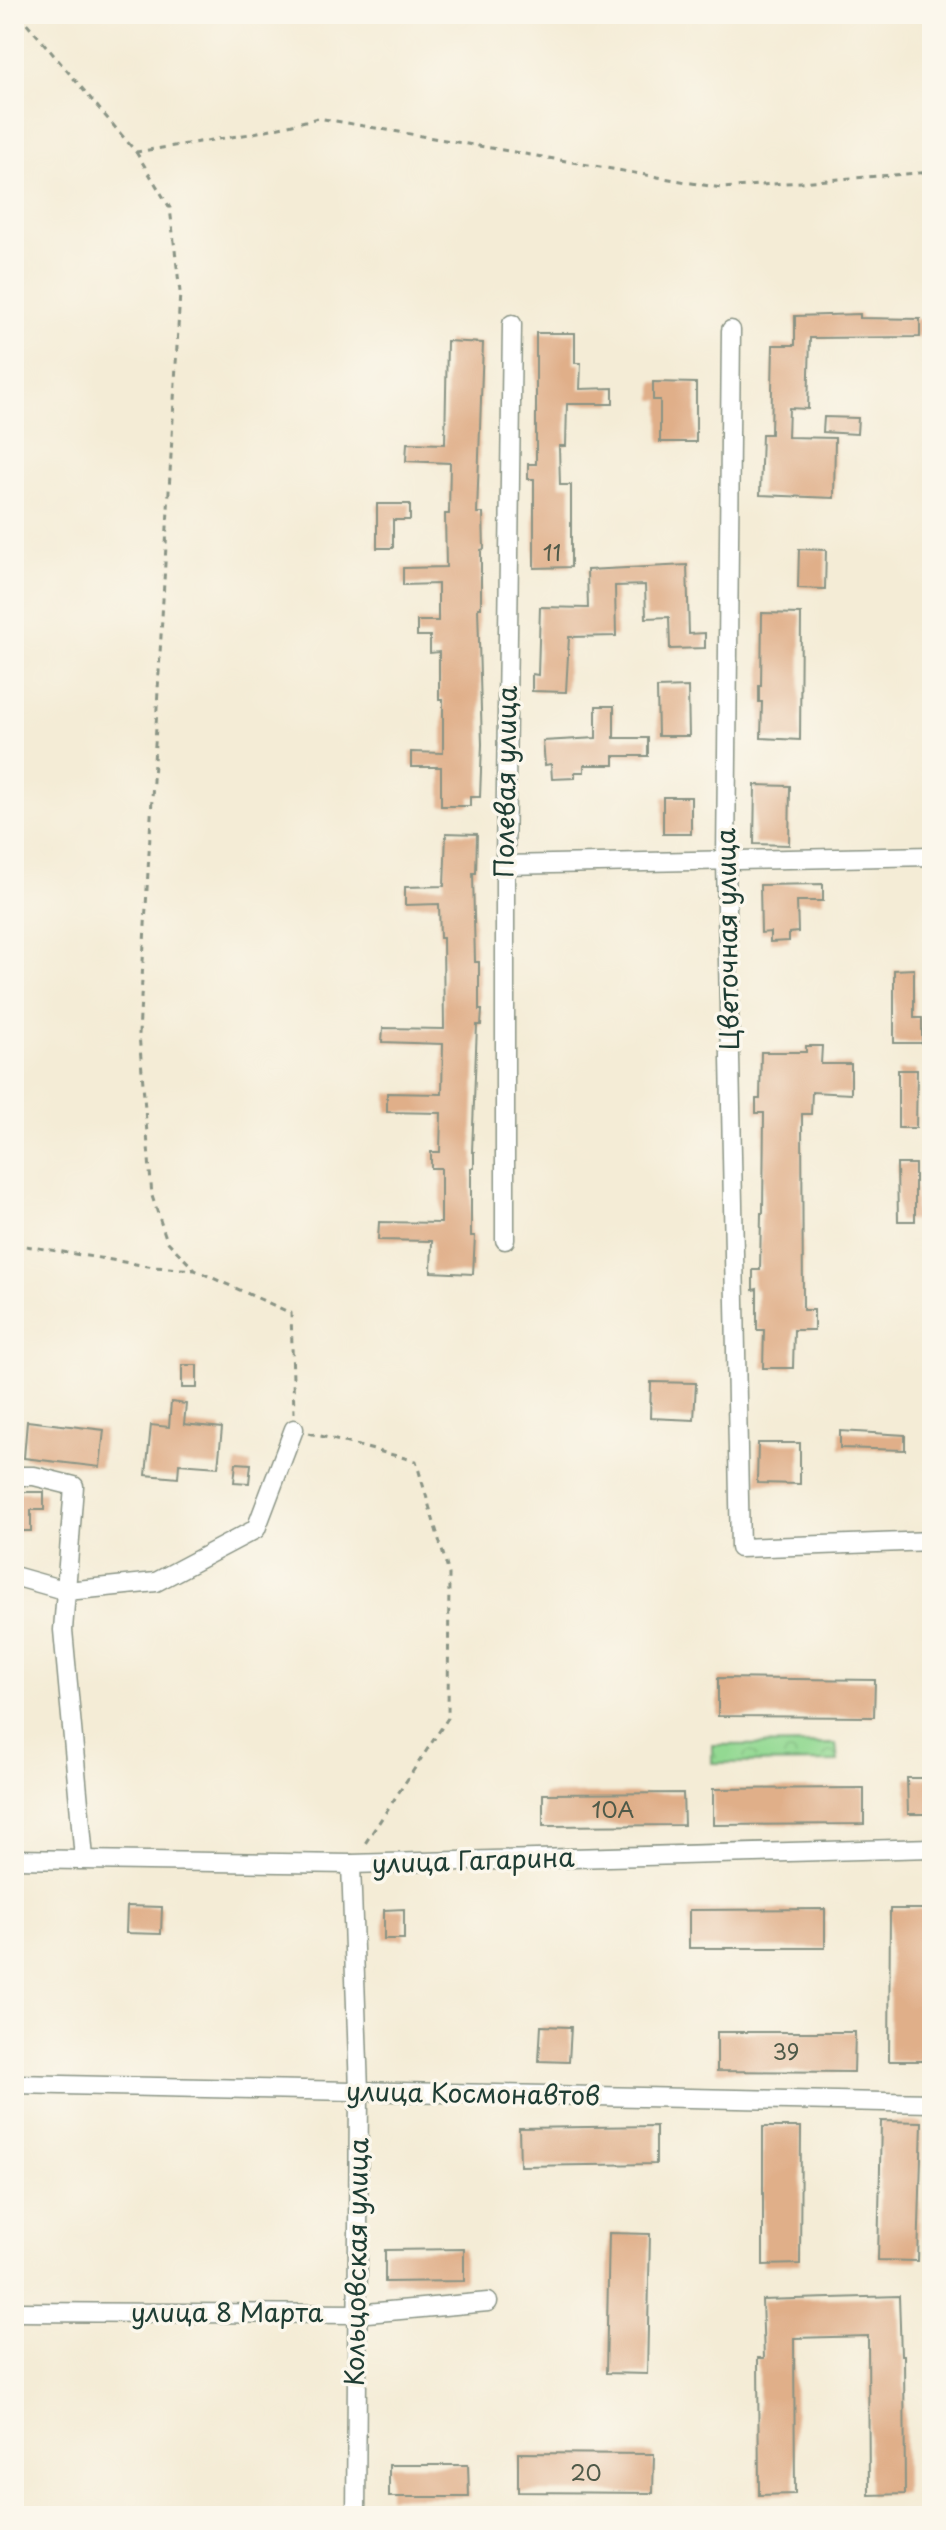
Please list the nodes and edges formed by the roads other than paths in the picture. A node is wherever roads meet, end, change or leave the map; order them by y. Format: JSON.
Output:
{"nodes":[{"id":1,"x":512,"y":324,"type":"dead end"},
{"id":2,"x":731,"y":330,"type":"dead end"},
{"id":3,"x":932,"y":856,"type":"edge"},
{"id":4,"x":726,"y":861,"type":"junction"},
{"id":5,"x":505,"y":865,"type":"junction"},
{"id":6,"x":505,"y":1240,"type":"dead end"},
{"id":7,"x":294,"y":1429,"type":"road end"},
{"id":8,"x":14,"y":1476,"type":"edge"},
{"id":9,"x":932,"y":1541,"type":"edge"},
{"id":10,"x":14,"y":1576,"type":"edge"},
{"id":11,"x":67,"y":1591,"type":"junction"},
{"id":12,"x":932,"y":1848,"type":"edge"},
{"id":13,"x":84,"y":1858,"type":"junction"},
{"id":14,"x":14,"y":1859,"type":"edge"},
{"id":15,"x":351,"y":1864,"type":"junction"},
{"id":16,"x":14,"y":2084,"type":"edge"},
{"id":17,"x":359,"y":2091,"type":"junction"},
{"id":18,"x":932,"y":2103,"type":"edge"},
{"id":19,"x":488,"y":2302,"type":"dead end"},
{"id":20,"x":14,"y":2312,"type":"edge"},
{"id":21,"x":356,"y":2314,"type":"junction"},
{"id":22,"x":356,"y":2516,"type":"edge"}],
"edges":[{"from":1,"to":5,"type":"street","name":"Полевая улица"},
{"from":2,"to":4,"type":"street","name":"Цветочная улица"},
{"from":3,"to":4,"type":"street"},
{"from":4,"to":5,"type":"street"},
{"from":4,"to":9,"type":"street","name":"Цветочная улица"},
{"from":5,"to":6,"type":"street","name":"Полевая улица"},
{"from":7,"to":11,"type":"street"},
{"from":8,"to":11,"type":"street"},
{"from":10,"to":11,"type":"street"},
{"from":11,"to":13,"type":"street"},
{"from":12,"to":15,"type":"street","name":"улица Гагарина"},
{"from":13,"to":14,"type":"street","name":"улица Гагарина"},
{"from":13,"to":15,"type":"street","name":"улица Гагарина"},
{"from":15,"to":17,"type":"street","name":"Кольцовская улица"},
{"from":16,"to":17,"type":"street","name":"улица Космонавтов"},
{"from":17,"to":18,"type":"street","name":"улица Космонавтов"},
{"from":17,"to":21,"type":"street","name":"Кольцовская улица"},
{"from":19,"to":21,"type":"street","name":"улица 8 Марта"},
{"from":20,"to":21,"type":"street","name":"улица 8 Марта"},
{"from":21,"to":22,"type":"street","name":"Кольцовская улица"}]}
